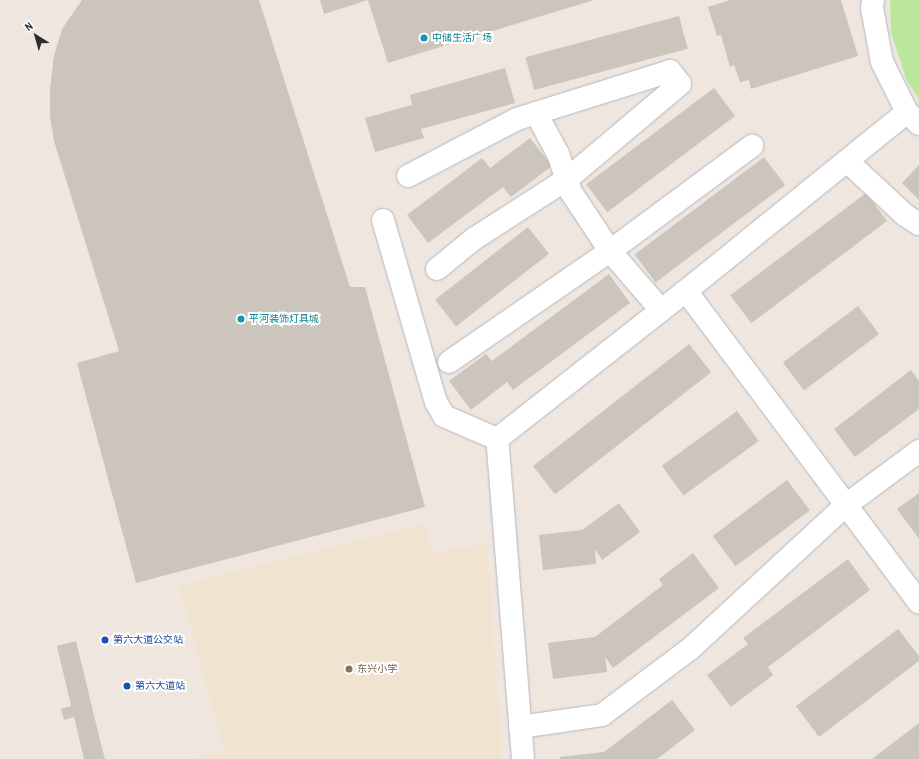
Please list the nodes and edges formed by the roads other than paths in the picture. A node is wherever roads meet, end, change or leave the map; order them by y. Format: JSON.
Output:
{"nodes":[{"id":1,"x":873,"y":0,"type":"edge"},
{"id":2,"x":536,"y":113,"type":"junction"},
{"id":3,"x":913,"y":118,"type":"edge"},
{"id":4,"x":752,"y":146,"type":"dead end"},
{"id":5,"x":847,"y":161,"type":"junction"},
{"id":6,"x":408,"y":176,"type":"dead end"},
{"id":7,"x":567,"y":179,"type":"junction"},
{"id":8,"x":383,"y":220,"type":"dead end"},
{"id":9,"x":919,"y":224,"type":"edge"},
{"id":10,"x":610,"y":251,"type":"junction"},
{"id":11,"x":437,"y":269,"type":"dead end"},
{"id":12,"x":686,"y":292,"type":"junction"},
{"id":13,"x":661,"y":310,"type":"junction"},
{"id":14,"x":449,"y":362,"type":"dead end"},
{"id":15,"x":497,"y":439,"type":"junction"},
{"id":16,"x":919,"y":451,"type":"edge"},
{"id":17,"x":846,"y":505,"type":"junction"},
{"id":18,"x":919,"y":602,"type":"edge"},
{"id":19,"x":520,"y":727,"type":"junction"},
{"id":20,"x":522,"y":759,"type":"edge"}],
"edges":[{"from":1,"to":3,"type":"street"},
{"from":2,"to":6,"type":"street"},
{"from":2,"to":7,"type":"street"},
{"from":2,"to":7,"type":"street"},
{"from":3,"to":5,"type":"street"},
{"from":4,"to":10,"type":"street"},
{"from":5,"to":9,"type":"street"},
{"from":5,"to":12,"type":"street"},
{"from":7,"to":10,"type":"street"},
{"from":7,"to":11,"type":"street"},
{"from":8,"to":15,"type":"street"},
{"from":10,"to":13,"type":"street"},
{"from":10,"to":14,"type":"street"},
{"from":12,"to":13,"type":"street"},
{"from":12,"to":17,"type":"street"},
{"from":13,"to":15,"type":"street"},
{"from":15,"to":19,"type":"street"},
{"from":16,"to":17,"type":"street"},
{"from":17,"to":18,"type":"street"},
{"from":17,"to":19,"type":"street"},
{"from":19,"to":20,"type":"street"}]}
